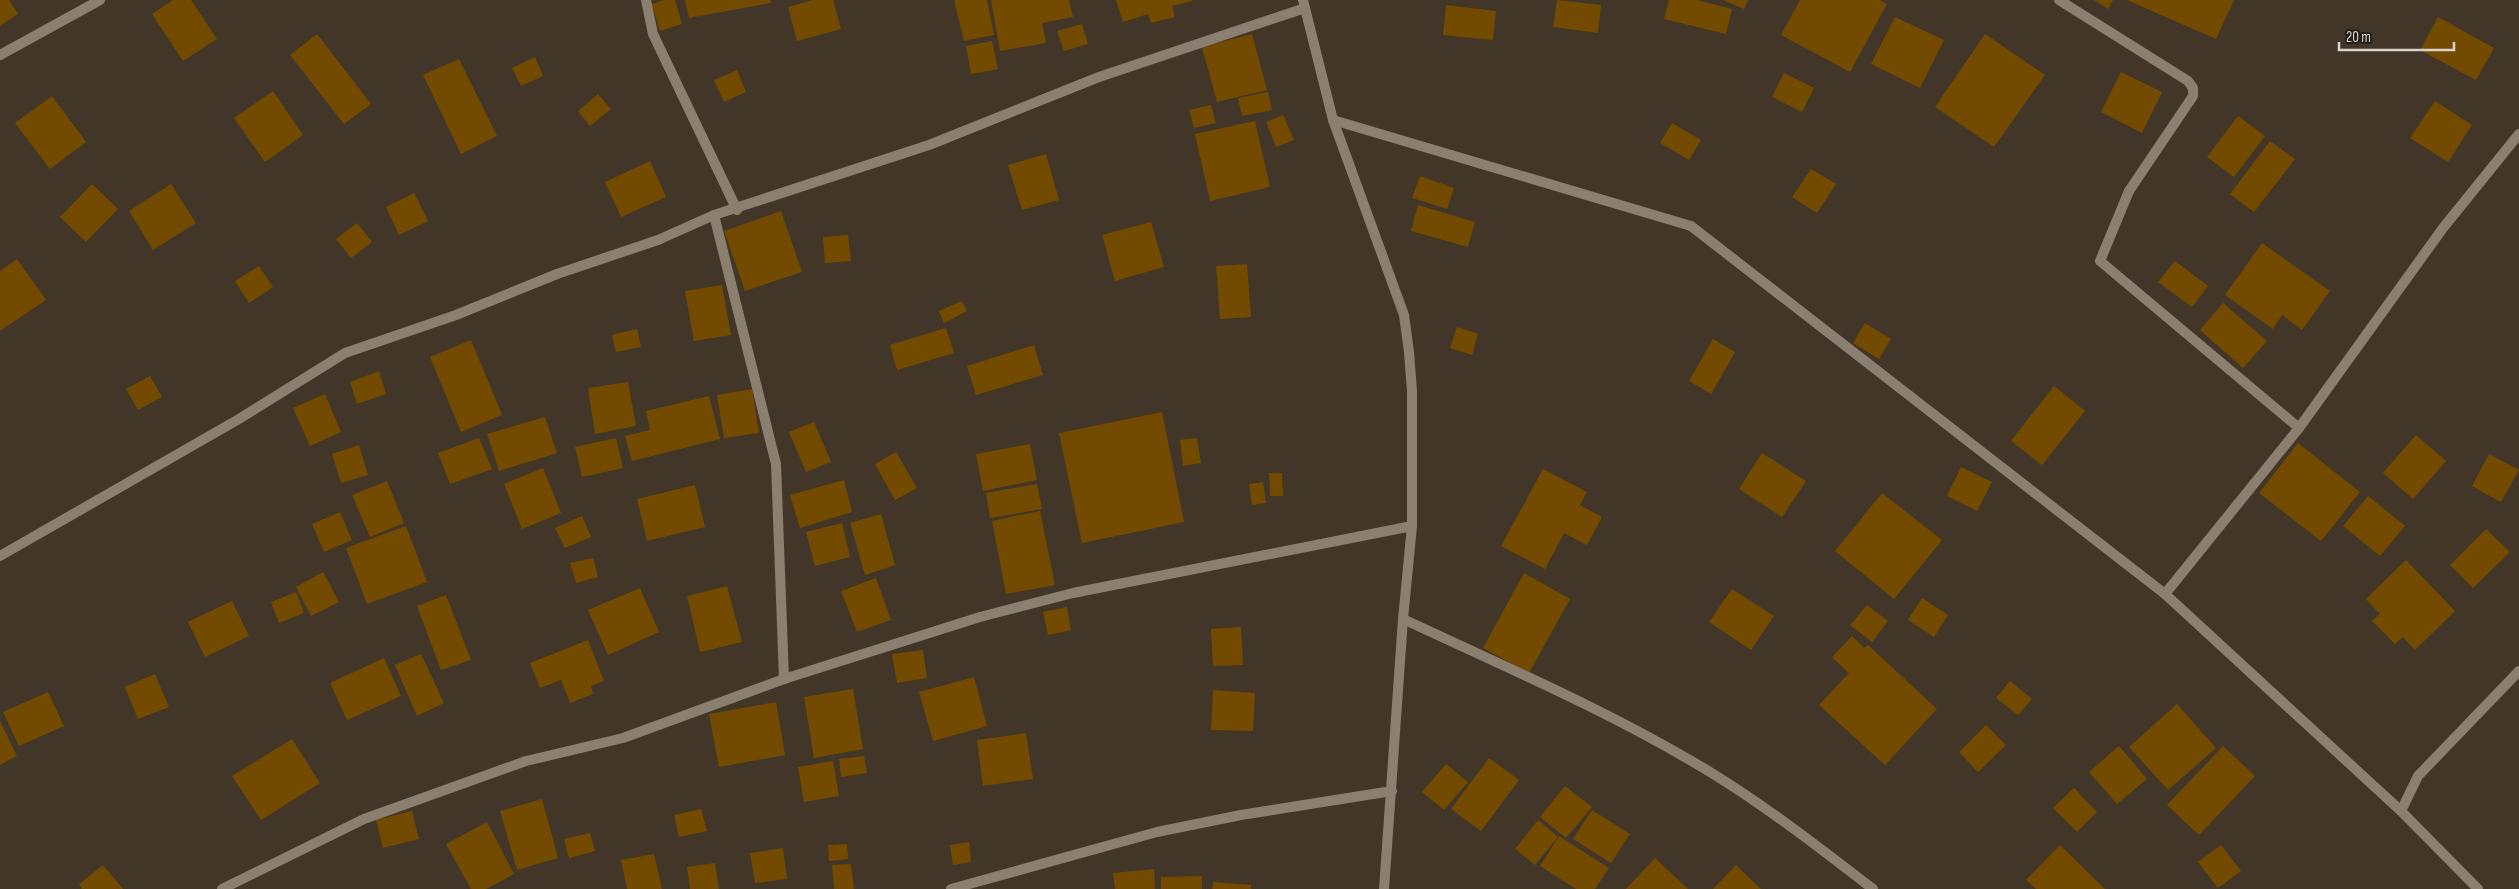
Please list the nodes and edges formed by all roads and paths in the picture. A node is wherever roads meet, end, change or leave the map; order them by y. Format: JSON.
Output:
{"nodes":[{"id":1,"x":100,"y":0,"type":"edge"},
{"id":2,"x":646,"y":0,"type":"edge"},
{"id":3,"x":2059,"y":0,"type":"edge"},
{"id":4,"x":1304,"y":4,"type":"edge"},
{"id":5,"x":0,"y":55,"type":"edge"},
{"id":6,"x":1333,"y":120,"type":"junction"},
{"id":7,"x":2519,"y":134,"type":"edge"},
{"id":8,"x":737,"y":210,"type":"junction"},
{"id":9,"x":714,"y":215,"type":"junction"},
{"id":10,"x":2299,"y":428,"type":"junction"},
{"id":11,"x":1412,"y":526,"type":"junction"},
{"id":12,"x":0,"y":556,"type":"edge"},
{"id":13,"x":2165,"y":594,"type":"junction"},
{"id":14,"x":1403,"y":619,"type":"junction"},
{"id":15,"x":2519,"y":671,"type":"edge"},
{"id":16,"x":784,"y":678,"type":"junction"},
{"id":17,"x":1392,"y":791,"type":"junction"},
{"id":18,"x":2401,"y":811,"type":"junction"},
{"id":19,"x":222,"y":889,"type":"edge"},
{"id":20,"x":951,"y":889,"type":"edge"},
{"id":21,"x":1384,"y":889,"type":"edge"},
{"id":22,"x":1873,"y":889,"type":"edge"},
{"id":23,"x":2478,"y":889,"type":"edge"}],
"edges":[{"from":1,"to":5,"type":"street"},
{"from":2,"to":8,"type":"street"},
{"from":3,"to":10,"type":"street"},
{"from":4,"to":6,"type":"street"},
{"from":4,"to":8,"type":"street"},
{"from":6,"to":11,"type":"street"},
{"from":6,"to":13,"type":"street"},
{"from":7,"to":10,"type":"street"},
{"from":8,"to":9,"type":"street"},
{"from":9,"to":12,"type":"street"},
{"from":9,"to":16,"type":"street"},
{"from":10,"to":13,"type":"street"},
{"from":11,"to":14,"type":"street"},
{"from":11,"to":16,"type":"street"},
{"from":13,"to":18,"type":"street"},
{"from":14,"to":17,"type":"street"},
{"from":14,"to":22,"type":"street"},
{"from":15,"to":18,"type":"street"},
{"from":16,"to":19,"type":"street"},
{"from":17,"to":20,"type":"street"},
{"from":17,"to":21,"type":"street"},
{"from":18,"to":23,"type":"street"}]}
